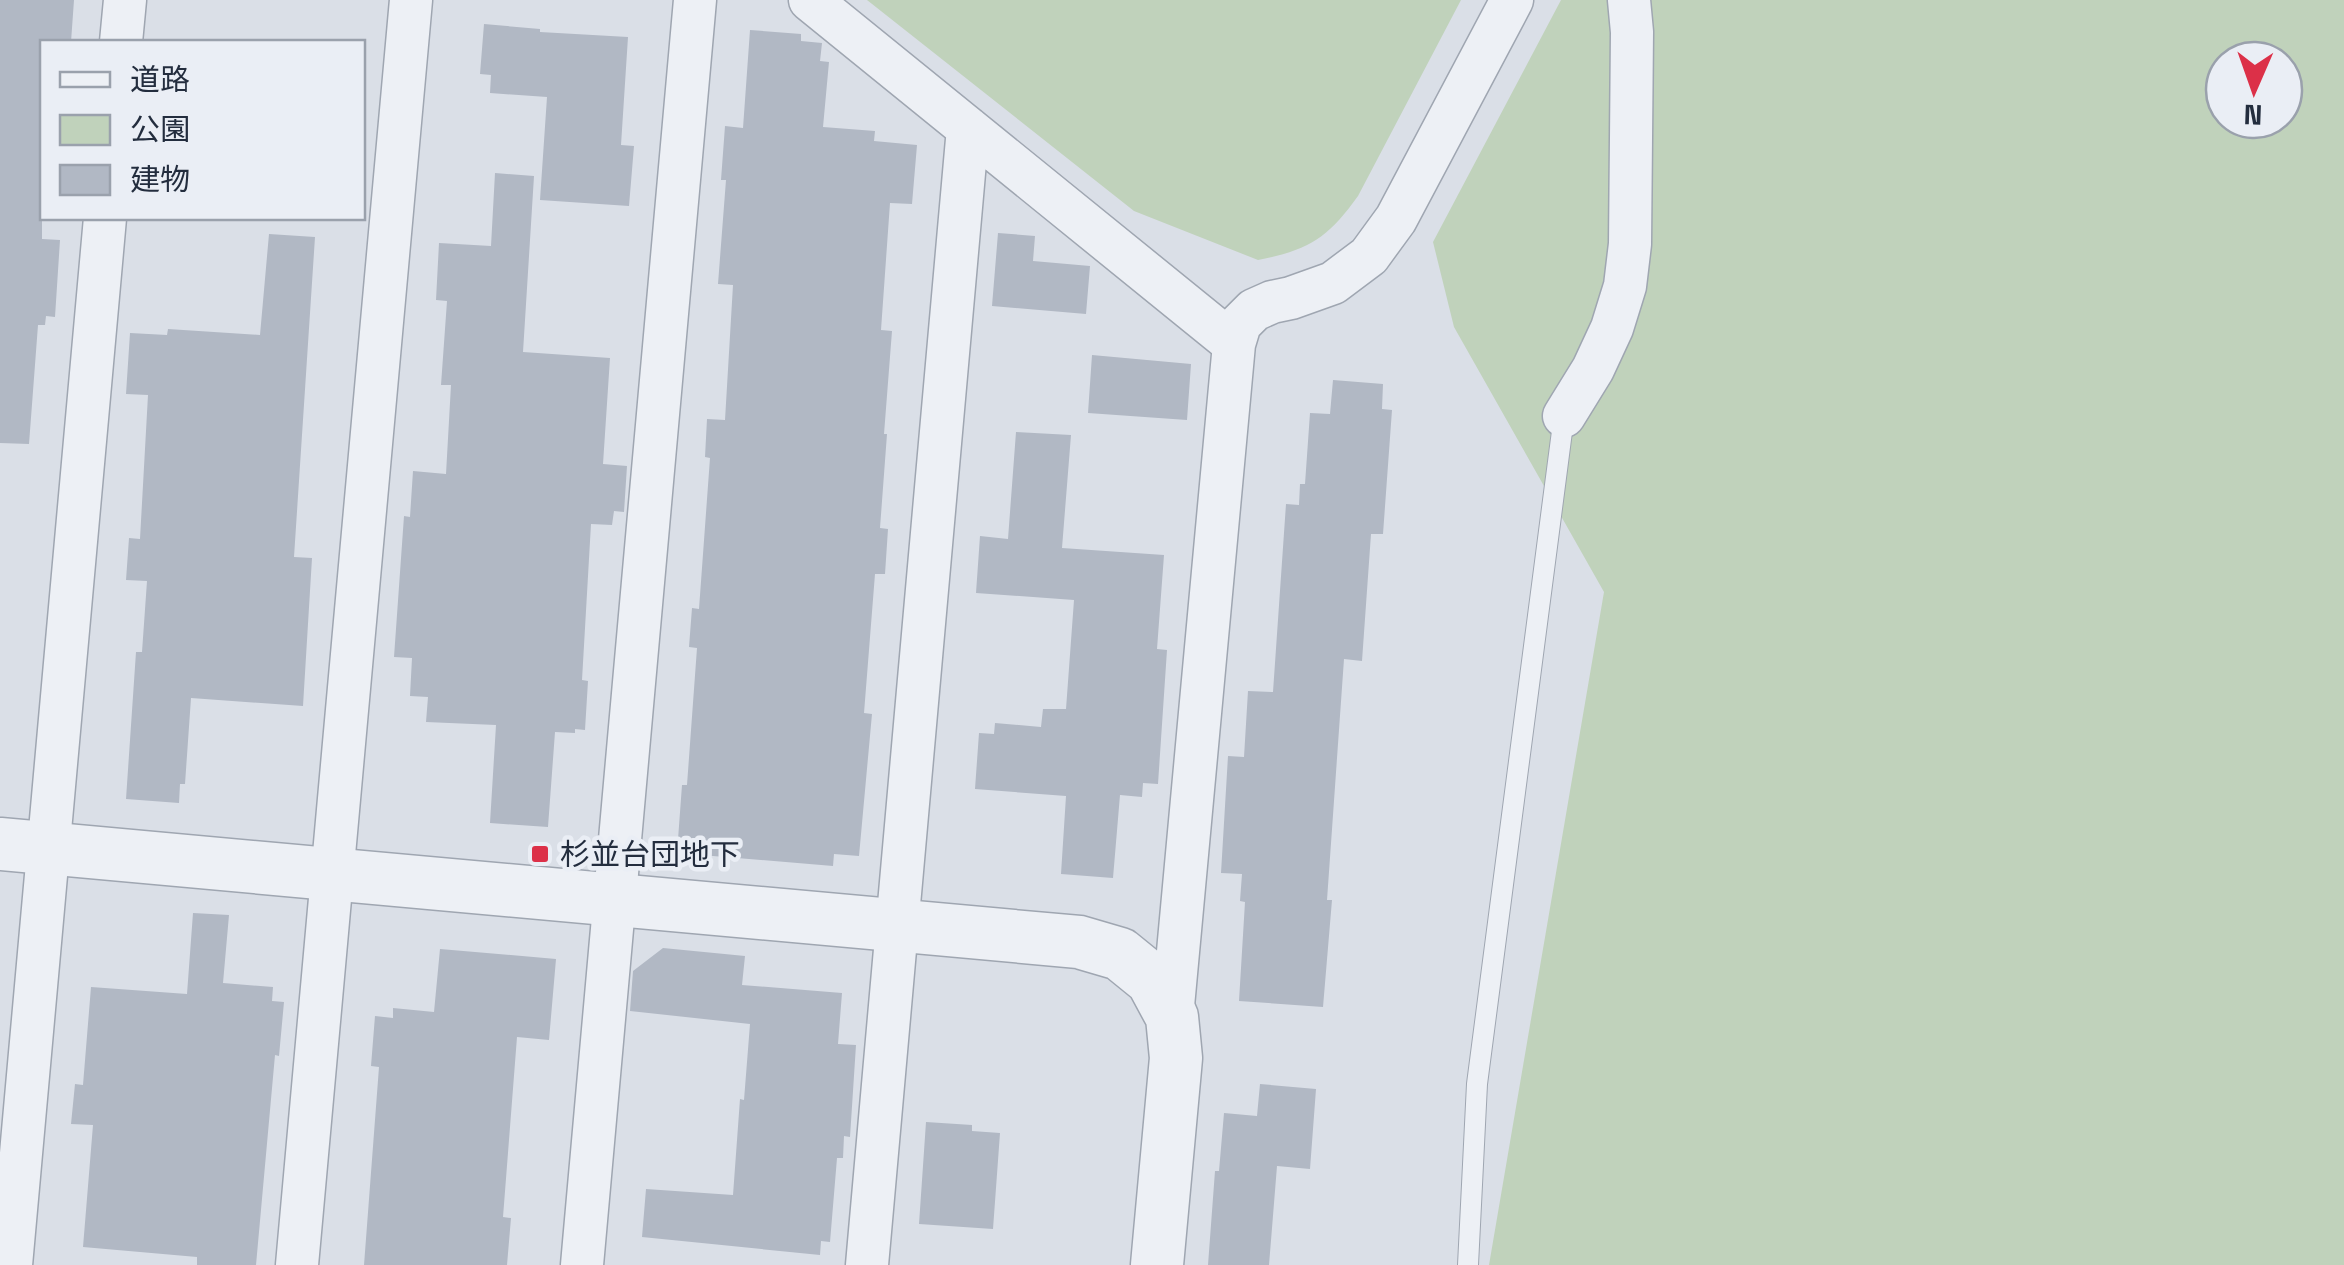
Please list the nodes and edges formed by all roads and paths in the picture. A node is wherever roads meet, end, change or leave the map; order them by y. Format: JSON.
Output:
{"nodes":[{"id":1,"x":125,"y":0,"type":"edge"},
{"id":2,"x":410,"y":0,"type":"edge"},
{"id":3,"x":695,"y":0,"type":"edge"},
{"id":4,"x":810,"y":0,"type":"edge"},
{"id":5,"x":1512,"y":0,"type":"edge"},
{"id":6,"x":1629,"y":0,"type":"edge"},
{"id":7,"x":121,"y":40,"type":"edge"},
{"id":8,"x":968,"y":128,"type":"junction"},
{"id":9,"x":106,"y":220,"type":"edge"},
{"id":10,"x":1234,"y":344,"type":"junction"},
{"id":11,"x":1564,"y":416,"type":"joint"},
{"id":12,"x":24,"y":846,"type":"edge"},
{"id":13,"x":332,"y":874,"type":"junction"},
{"id":14,"x":614,"y":900,"type":"junction"},
{"id":15,"x":897,"y":925,"type":"junction"},
{"id":16,"x":1172,"y":1017,"type":"junction"},
{"id":17,"x":11,"y":1265,"type":"edge"},
{"id":18,"x":296,"y":1265,"type":"edge"},
{"id":19,"x":582,"y":1265,"type":"edge"},
{"id":20,"x":867,"y":1265,"type":"edge"},
{"id":21,"x":1157,"y":1265,"type":"edge"},
{"id":22,"x":1468,"y":1265,"type":"edge"}],
"edges":[{"from":1,"to":7,"type":"street"},
{"from":2,"to":13,"type":"street"},
{"from":3,"to":14,"type":"street"},
{"from":4,"to":8,"type":"street"},
{"from":5,"to":10,"type":"street"},
{"from":6,"to":11,"type":"street"},
{"from":8,"to":10,"type":"street"},
{"from":8,"to":15,"type":"street"},
{"from":9,"to":12,"type":"street"},
{"from":10,"to":16,"type":"street"},
{"from":11,"to":22,"type":"lane"},
{"from":12,"to":13,"type":"street"},
{"from":12,"to":17,"type":"street"},
{"from":13,"to":14,"type":"street"},
{"from":13,"to":18,"type":"street"},
{"from":14,"to":15,"type":"street"},
{"from":14,"to":19,"type":"street"},
{"from":15,"to":16,"type":"street"},
{"from":15,"to":20,"type":"street"},
{"from":16,"to":21,"type":"street"}]}
